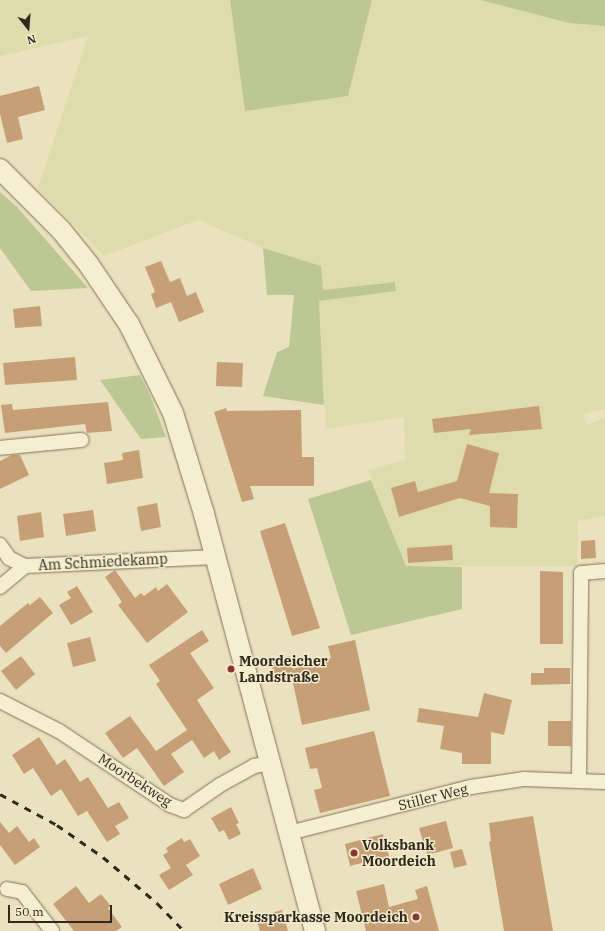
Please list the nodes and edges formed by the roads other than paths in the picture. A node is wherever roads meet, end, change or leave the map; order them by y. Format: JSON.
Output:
{"nodes":[{"id":1,"x":0,"y":169,"type":"edge"},
{"id":2,"x":82,"y":440,"type":"dead end"},
{"id":3,"x":0,"y":448,"type":"edge"},
{"id":4,"x":0,"y":545,"type":"edge"},
{"id":5,"x":216,"y":557,"type":"junction"},
{"id":6,"x":25,"y":566,"type":"junction"},
{"id":7,"x":605,"y":571,"type":"edge"},
{"id":8,"x":0,"y":587,"type":"edge"},
{"id":9,"x":0,"y":701,"type":"edge"},
{"id":10,"x":271,"y":763,"type":"junction"},
{"id":11,"x":579,"y":780,"type":"junction"},
{"id":12,"x":605,"y":782,"type":"edge"},
{"id":13,"x":289,"y":833,"type":"junction"},
{"id":14,"x":2,"y":889,"type":"edge"},
{"id":15,"x":52,"y":931,"type":"edge"},
{"id":16,"x":315,"y":931,"type":"edge"}],
"edges":[{"from":1,"to":5,"type":"main road"},
{"from":2,"to":3,"type":"street"},
{"from":4,"to":6,"type":"street","name":"Am Schmiedekamp"},
{"from":5,"to":6,"type":"street","name":"Am Schmiedekamp"},
{"from":5,"to":10,"type":"main road"},
{"from":6,"to":8,"type":"street"},
{"from":7,"to":11,"type":"street"},
{"from":9,"to":10,"type":"street","name":"Moorbekweg"},
{"from":10,"to":13,"type":"main road"},
{"from":11,"to":12,"type":"street","name":"Stiller Weg"},
{"from":11,"to":13,"type":"street","name":"Stiller Weg"},
{"from":13,"to":16,"type":"main road"},
{"from":14,"to":15,"type":"street"}]}
